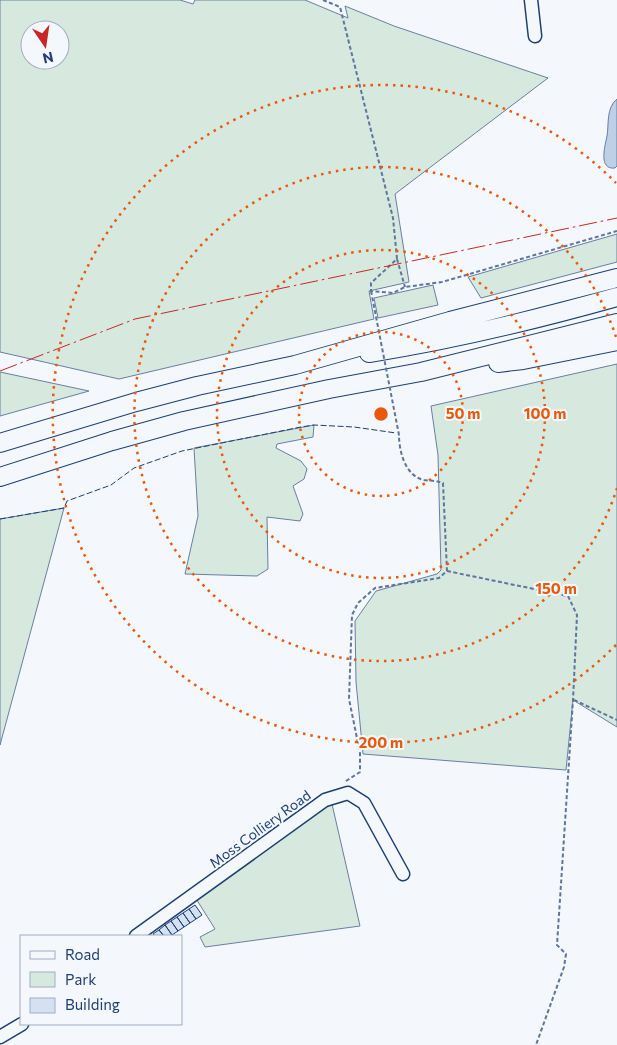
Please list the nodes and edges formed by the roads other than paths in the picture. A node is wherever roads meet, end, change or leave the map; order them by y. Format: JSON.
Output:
{"nodes":[{"id":1,"x":531,"y":0,"type":"edge"},
{"id":2,"x":535,"y":36,"type":"dead end"},
{"id":3,"x":617,"y":278,"type":"edge"},
{"id":4,"x":617,"y":297,"type":"edge"},
{"id":5,"x":617,"y":323,"type":"edge"},
{"id":6,"x":617,"y":341,"type":"edge"},
{"id":7,"x":295,"y":365,"type":"junction"},
{"id":8,"x":420,"y":372,"type":"junction"},
{"id":9,"x":0,"y":443,"type":"edge"},
{"id":10,"x":0,"y":477,"type":"edge"},
{"id":11,"x":403,"y":874,"type":"dead end"},
{"id":12,"x":137,"y":935,"type":"edge"},
{"id":13,"x":20,"y":1025,"type":"edge"},
{"id":14,"x":0,"y":1037,"type":"edge"}],
"edges":[{"from":1,"to":2,"type":"street"},
{"from":3,"to":7,"type":"highway"},
{"from":4,"to":7,"type":"highway"},
{"from":5,"to":8,"type":"highway"},
{"from":6,"to":8,"type":"highway"},
{"from":7,"to":9,"type":"highway"},
{"from":8,"to":10,"type":"highway"},
{"from":11,"to":12,"type":"street","name":"Moss Colliery Road"},
{"from":13,"to":14,"type":"street"}]}
